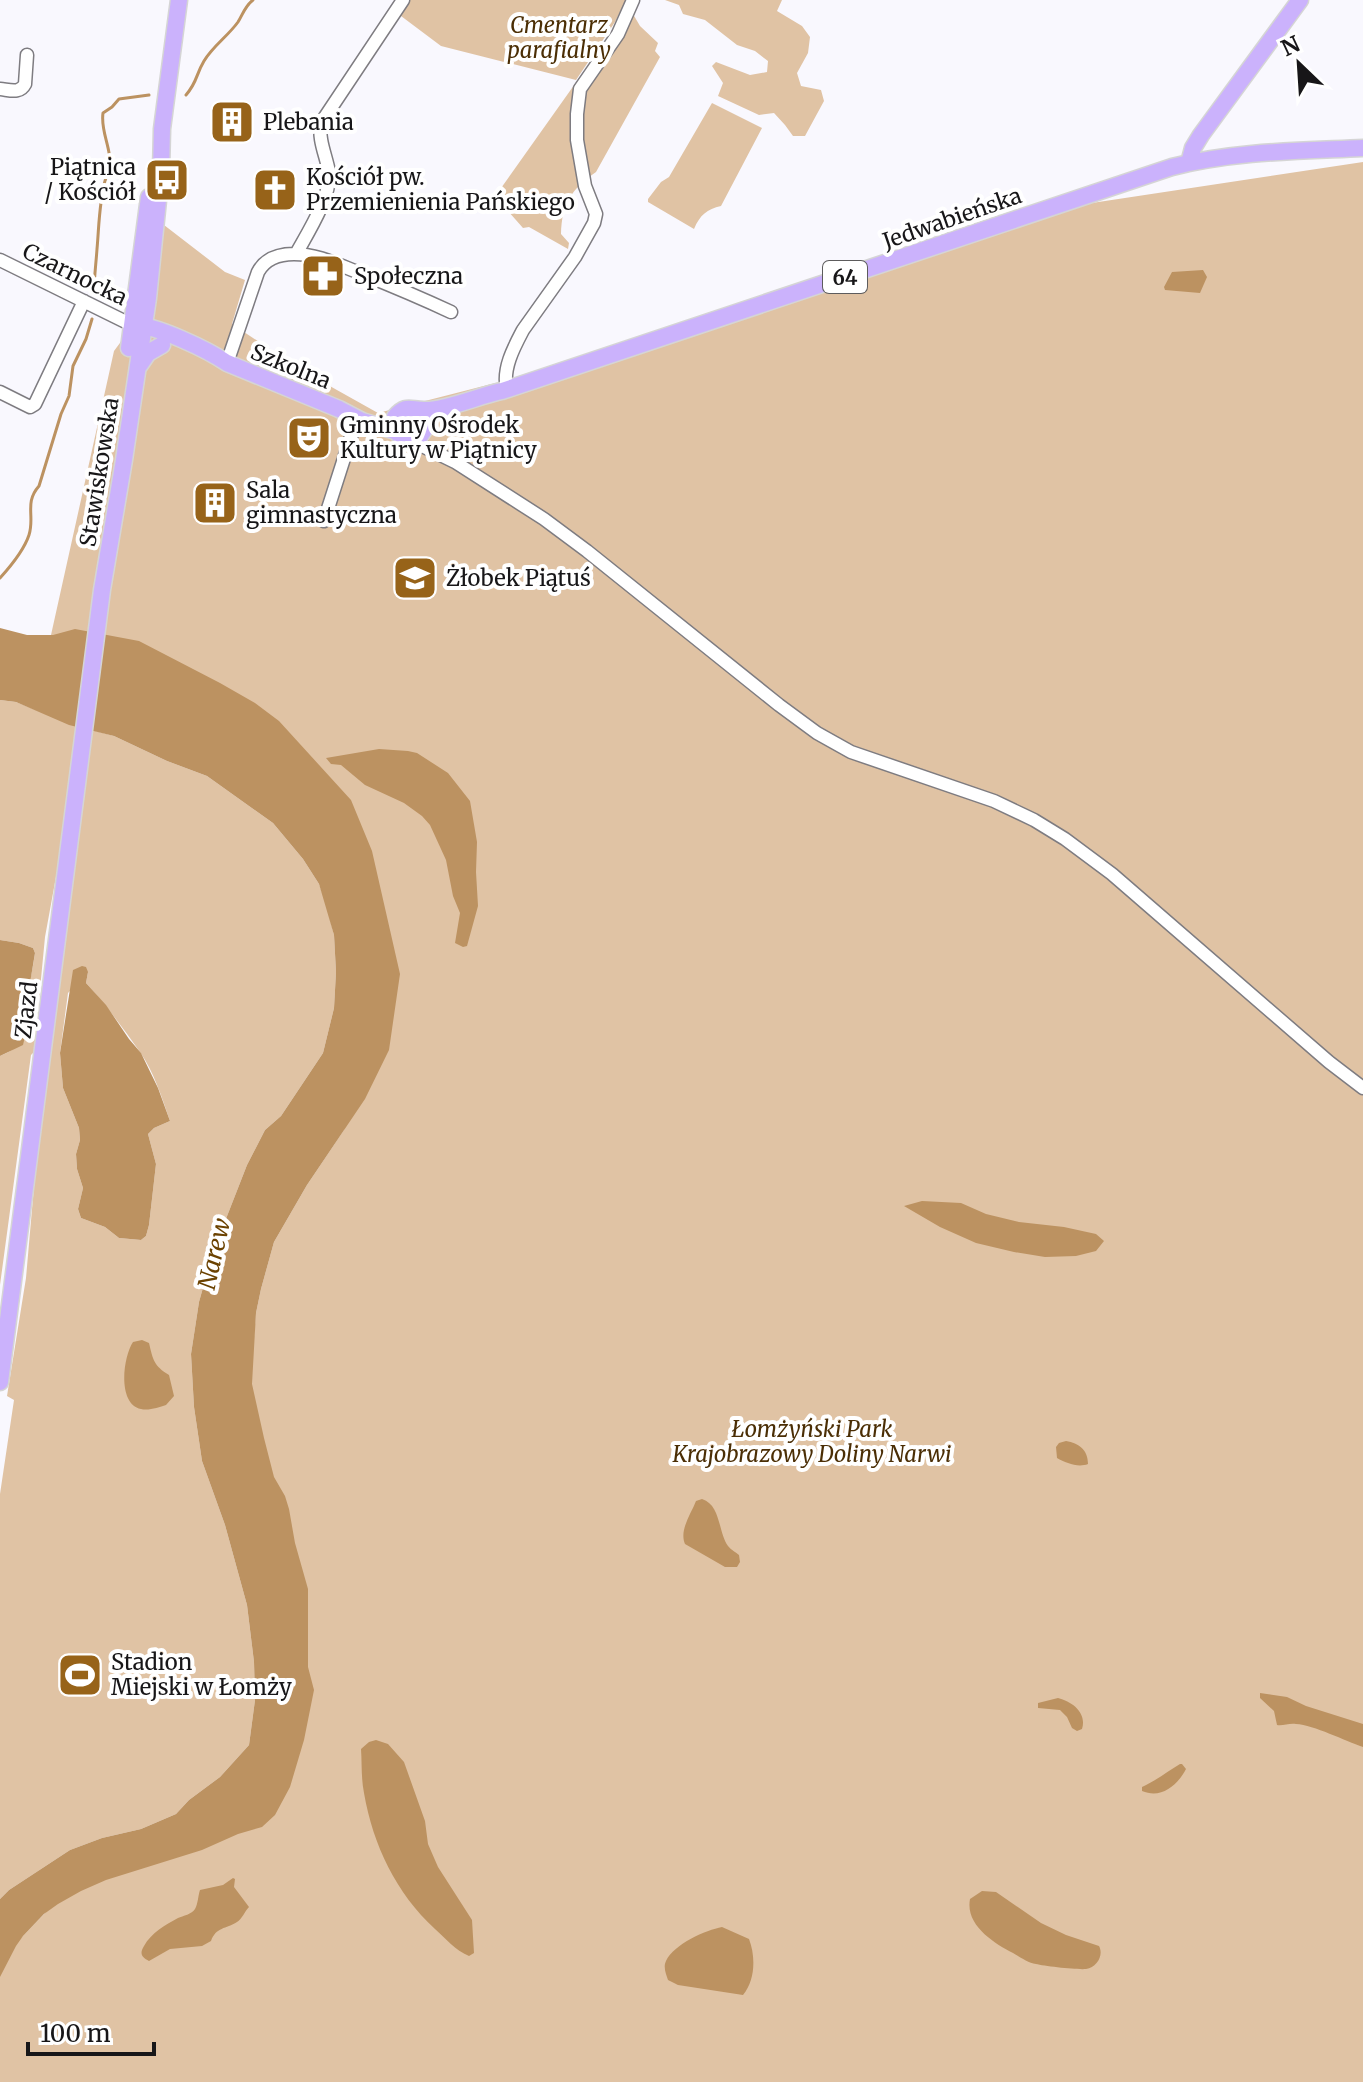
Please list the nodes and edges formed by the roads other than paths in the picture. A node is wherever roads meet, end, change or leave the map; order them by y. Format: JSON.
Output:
{"nodes":[{"id":1,"x":179,"y":0,"type":"edge"},
{"id":2,"x":403,"y":0,"type":"edge"},
{"id":3,"x":633,"y":0,"type":"edge"},
{"id":4,"x":1300,"y":0,"type":"edge"},
{"id":5,"x":27,"y":55,"type":"dead end"},
{"id":6,"x":0,"y":89,"type":"edge"},
{"id":7,"x":1363,"y":148,"type":"edge"},
{"id":8,"x":1189,"y":163,"type":"junction"},
{"id":9,"x":296,"y":254,"type":"junction"},
{"id":10,"x":1,"y":263,"type":"edge"},
{"id":11,"x":84,"y":301,"type":"junction"},
{"id":12,"x":451,"y":312,"type":"dead end"},
{"id":13,"x":139,"y":328,"type":"junction"},
{"id":14,"x":162,"y":345,"type":"junction"},
{"id":15,"x":227,"y":363,"type":"junction"},
{"id":16,"x":138,"y":367,"type":"junction"},
{"id":17,"x":505,"y":390,"type":"junction"},
{"id":18,"x":0,"y":392,"type":"edge"},
{"id":19,"x":339,"y":409,"type":"junction"},
{"id":20,"x":357,"y":418,"type":"junction"},
{"id":21,"x":412,"y":426,"type":"junction"},
{"id":22,"x":324,"y":521,"type":"dead end"},
{"id":23,"x":105,"y":570,"type":"junction"},
{"id":24,"x":1363,"y":1088,"type":"edge"},
{"id":25,"x":0,"y":1382,"type":"edge"}],
"edges":[{"from":1,"to":13,"type":"main road","name":"Stawiskowska"},
{"from":2,"to":9,"type":"street"},
{"from":3,"to":17,"type":"street"},
{"from":4,"to":8,"type":"main road"},
{"from":5,"to":6,"type":"street"},
{"from":7,"to":8,"type":"main road","number":"64"},
{"from":8,"to":17,"type":"main road","name":"Jedwabieńska","number":"64"},
{"from":9,"to":12,"type":"street"},
{"from":9,"to":15,"type":"street"},
{"from":10,"to":11,"type":"street","name":"Czarnocka"},
{"from":11,"to":13,"type":"street","name":"Czarnocka"},
{"from":11,"to":18,"type":"street"},
{"from":13,"to":14,"type":"main road"},
{"from":13,"to":15,"type":"main road"},
{"from":13,"to":16,"type":"main road","name":"Stawiskowska"},
{"from":13,"to":23,"type":"main road","name":"Stawiskowska"},
{"from":14,"to":15,"type":"main road"},
{"from":14,"to":16,"type":"main road"},
{"from":15,"to":19,"type":"main road","name":"Szkolna"},
{"from":16,"to":23,"type":"main road","name":"Stawiskowska"},
{"from":17,"to":21,"type":"main road","name":"Jedwabieńska","number":"64"},
{"from":19,"to":20,"type":"main road","name":"Szkolna"},
{"from":19,"to":21,"type":"main road","name":"Szkolna"},
{"from":20,"to":21,"type":"main road","name":"Szkolna"},
{"from":20,"to":22,"type":"street"},
{"from":21,"to":24,"type":"street","name":"Szkolna"},
{"from":23,"to":25,"type":"main road","name":"Zjazd"}]}
